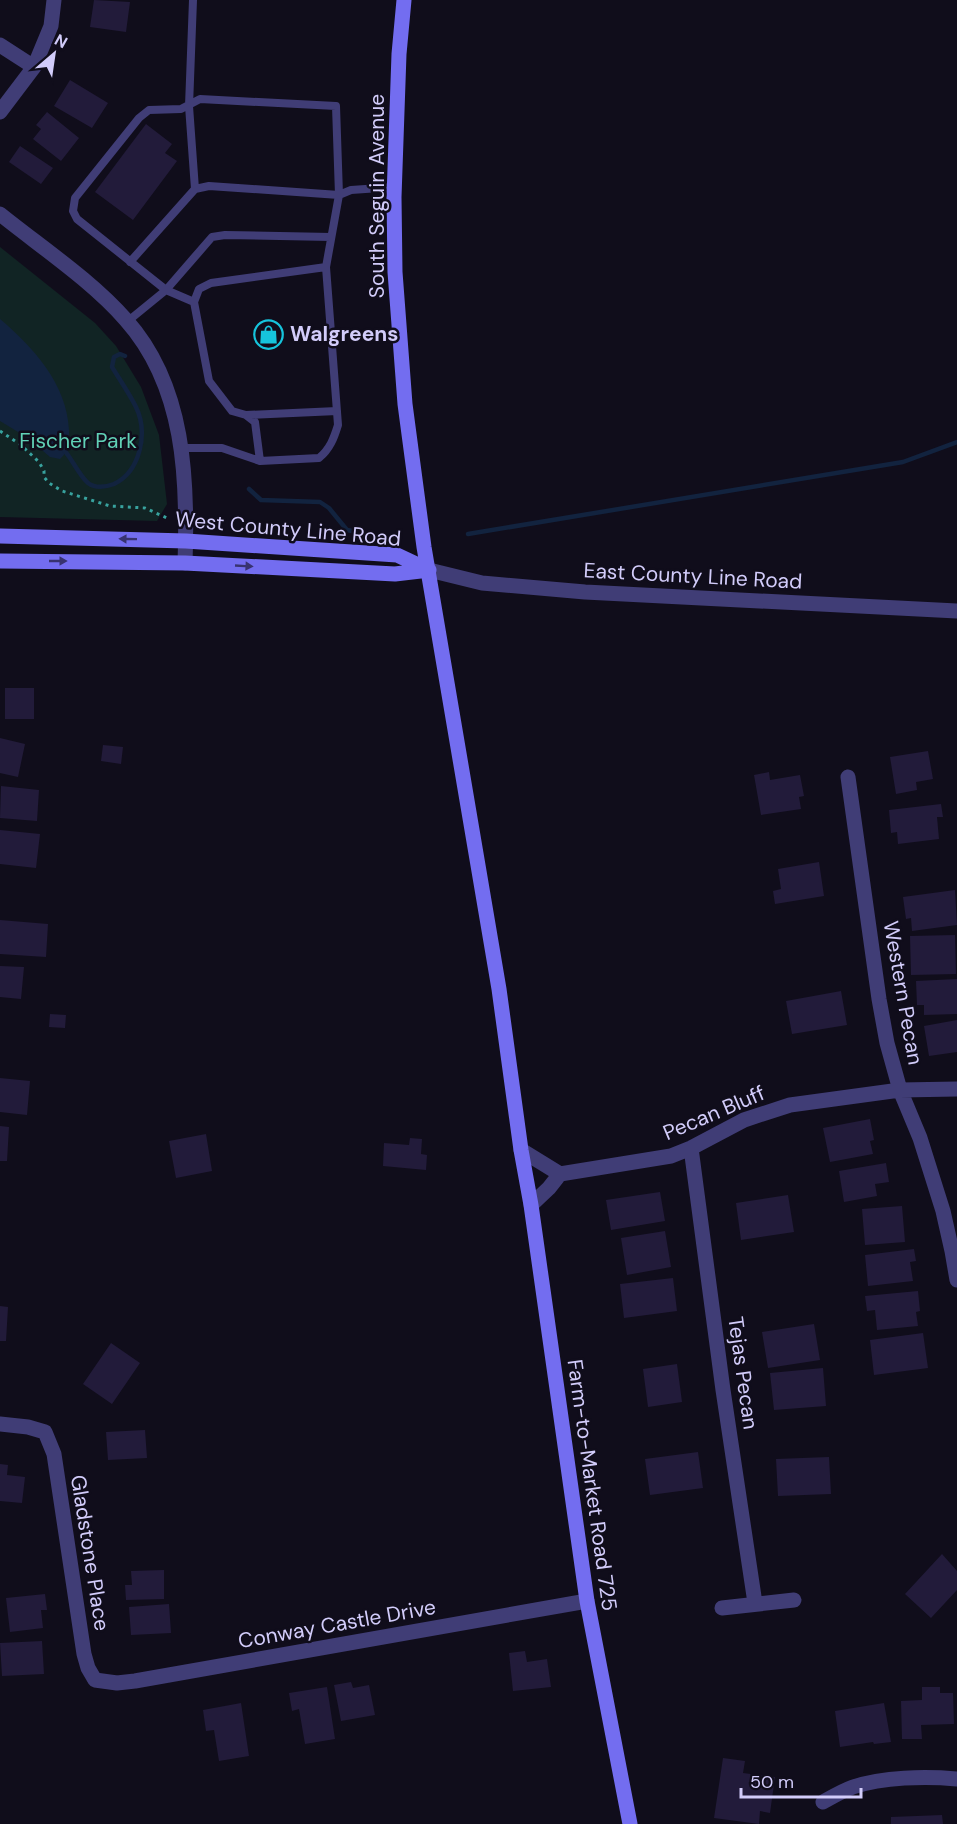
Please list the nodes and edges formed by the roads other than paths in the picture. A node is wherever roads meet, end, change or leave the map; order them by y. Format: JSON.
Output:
{"nodes":[{"id":1,"x":54,"y":0,"type":"edge"},
{"id":2,"x":193,"y":0,"type":"edge"},
{"id":3,"x":404,"y":0,"type":"edge"},
{"id":4,"x":0,"y":45,"type":"edge"},
{"id":5,"x":34,"y":67,"type":"junction"},
{"id":6,"x":189,"y":106,"type":"junction"},
{"id":7,"x":0,"y":112,"type":"edge"},
{"id":8,"x":394,"y":187,"type":"junction"},
{"id":9,"x":195,"y":189,"type":"junction"},
{"id":10,"x":339,"y":195,"type":"junction"},
{"id":11,"x":0,"y":214,"type":"edge"},
{"id":12,"x":331,"y":237,"type":"junction"},
{"id":13,"x":130,"y":262,"type":"junction"},
{"id":14,"x":326,"y":267,"type":"junction"},
{"id":15,"x":166,"y":290,"type":"junction"},
{"id":16,"x":194,"y":302,"type":"junction"},
{"id":17,"x":128,"y":321,"type":"junction"},
{"id":18,"x":337,"y":411,"type":"junction"},
{"id":19,"x":246,"y":415,"type":"junction"},
{"id":20,"x":183,"y":448,"type":"junction"},
{"id":21,"x":260,"y":461,"type":"junction"},
{"id":22,"x":0,"y":536,"type":"edge"},
{"id":23,"x":186,"y":541,"type":"junction"},
{"id":24,"x":0,"y":561,"type":"edge"},
{"id":25,"x":185,"y":563,"type":"junction"},
{"id":26,"x":429,"y":570,"type":"junction"},
{"id":27,"x":956,"y":615,"type":"edge"},
{"id":28,"x":848,"y":777,"type":"dead end"},
{"id":29,"x":957,"y":1089,"type":"edge"},
{"id":30,"x":900,"y":1090,"type":"junction"},
{"id":31,"x":691,"y":1148,"type":"junction"},
{"id":32,"x":521,"y":1150,"type":"junction"},
{"id":33,"x":560,"y":1174,"type":"junction"},
{"id":34,"x":531,"y":1205,"type":"junction"},
{"id":35,"x":957,"y":1280,"type":"edge"},
{"id":36,"x":0,"y":1424,"type":"edge"},
{"id":37,"x":794,"y":1600,"type":"dead end"},
{"id":38,"x":586,"y":1601,"type":"junction"},
{"id":39,"x":755,"y":1603,"type":"junction"},
{"id":40,"x":722,"y":1608,"type":"dead end"},
{"id":41,"x":95,"y":1680,"type":"joint"},
{"id":42,"x":957,"y":1779,"type":"edge"},
{"id":43,"x":823,"y":1802,"type":"dead end"},
{"id":44,"x":630,"y":1824,"type":"edge"}],
"edges":[{"from":1,"to":5,"type":"street"},
{"from":2,"to":6,"type":"lane"},
{"from":3,"to":8,"type":"main road","name":"South Seguin Avenue"},
{"from":4,"to":5,"type":"street"},
{"from":5,"to":7,"type":"street"},
{"from":6,"to":9,"type":"lane"},
{"from":6,"to":10,"type":"lane"},
{"from":6,"to":13,"type":"lane"},
{"from":8,"to":10,"type":"lane"},
{"from":8,"to":26,"type":"main road","name":"South Seguin Avenue"},
{"from":9,"to":10,"type":"lane"},
{"from":9,"to":13,"type":"lane"},
{"from":10,"to":12,"type":"lane"},
{"from":11,"to":17,"type":"street"},
{"from":12,"to":14,"type":"lane"},
{"from":12,"to":15,"type":"lane"},
{"from":13,"to":15,"type":"lane"},
{"from":14,"to":16,"type":"lane"},
{"from":14,"to":18,"type":"lane"},
{"from":15,"to":16,"type":"lane"},
{"from":15,"to":17,"type":"lane"},
{"from":16,"to":19,"type":"lane"},
{"from":17,"to":20,"type":"street"},
{"from":18,"to":19,"type":"lane"},
{"from":18,"to":21,"type":"lane"},
{"from":19,"to":21,"type":"lane"},
{"from":20,"to":21,"type":"lane"},
{"from":20,"to":23,"type":"street"},
{"from":23,"to":22,"type":"main road","name":"West County Line Road","one_way":true},
{"from":23,"to":25,"type":"street"},
{"from":23,"to":26,"type":"main road","name":"West County Line Road"},
{"from":24,"to":25,"type":"main road","name":"West County Line Road","one_way":true},
{"from":25,"to":26,"type":"main road","name":"West County Line Road","one_way":true},
{"from":26,"to":27,"type":"street","name":"East County Line Road"},
{"from":26,"to":32,"type":"main road","name":"South Seguin Avenue"},
{"from":28,"to":30,"type":"street","name":"Western Pecan"},
{"from":29,"to":30,"type":"street","name":"Pecan Bluff"},
{"from":30,"to":31,"type":"street","name":"Pecan Bluff"},
{"from":30,"to":35,"type":"street","name":"Western Pecan"},
{"from":31,"to":33,"type":"street","name":"Pecan Bluff"},
{"from":31,"to":39,"type":"street","name":"Tejas Pecan"},
{"from":32,"to":33,"type":"street"},
{"from":32,"to":34,"type":"main road","name":"Farm-to-Market Road 725"},
{"from":33,"to":34,"type":"street"},
{"from":34,"to":38,"type":"main road","name":"Farm-to-Market Road 725"},
{"from":36,"to":41,"type":"street","name":"Gladstone Place"},
{"from":37,"to":39,"type":"street"},
{"from":38,"to":41,"type":"street","name":"Conway Castle Drive"},
{"from":38,"to":44,"type":"main road","name":"Farm-to-Market Road 725"},
{"from":39,"to":40,"type":"street"},
{"from":42,"to":43,"type":"street"}]}
